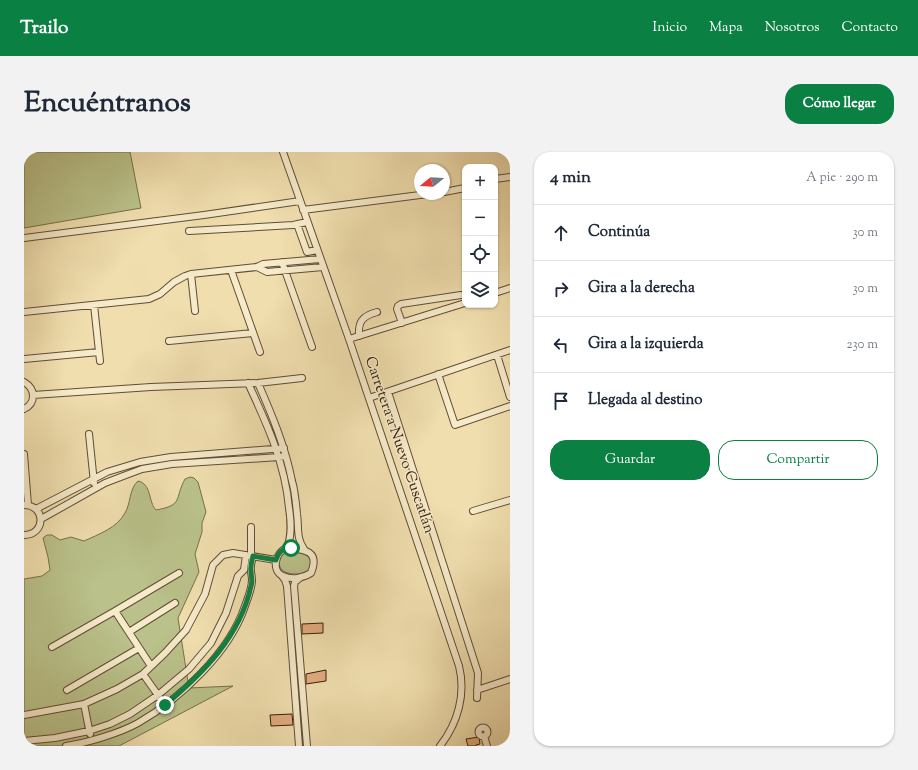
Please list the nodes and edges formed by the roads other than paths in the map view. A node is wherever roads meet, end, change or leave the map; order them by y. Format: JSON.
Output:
{"nodes":[{"id":1,"x":283,"y":152,"type":"edge"},
{"id":2,"x":510,"y":177,"type":"edge"},
{"id":3,"x":498,"y":179,"type":"edge"},
{"id":4,"x":462,"y":189,"type":"edge"},
{"id":5,"x":450,"y":191,"type":"edge"},
{"id":6,"x":414,"y":196,"type":"edge"},
{"id":7,"x":300,"y":201,"type":"junction"},
{"id":8,"x":304,"y":210,"type":"junction"},
{"id":9,"x":307,"y":222,"type":"junction"},
{"id":10,"x":297,"y":224,"type":"junction"},
{"id":11,"x":189,"y":231,"type":"dead end"},
{"id":12,"x":24,"y":238,"type":"edge"},
{"id":13,"x":317,"y":250,"type":"junction"},
{"id":14,"x":320,"y":259,"type":"junction"},
{"id":15,"x":282,"y":262,"type":"junction"},
{"id":16,"x":257,"y":267,"type":"junction"},
{"id":17,"x":323,"y":267,"type":"junction"},
{"id":18,"x":231,"y":270,"type":"junction"},
{"id":19,"x":285,"y":270,"type":"junction"},
{"id":20,"x":192,"y":274,"type":"junction"},
{"id":21,"x":510,"y":288,"type":"edge"},
{"id":22,"x":498,"y":292,"type":"edge"},
{"id":23,"x":461,"y":295,"type":"dead end"},
{"id":24,"x":462,"y":303,"type":"edge"},
{"id":25,"x":94,"y":305,"type":"junction"},
{"id":26,"x":195,"y":311,"type":"dead end"},
{"id":27,"x":24,"y":312,"type":"edge"},
{"id":28,"x":377,"y":312,"type":"dead end"},
{"id":29,"x":402,"y":323,"type":"junction"},
{"id":30,"x":253,"y":333,"type":"junction"},
{"id":31,"x":359,"y":336,"type":"junction"},
{"id":32,"x":349,"y":339,"type":"junction"},
{"id":33,"x":169,"y":341,"type":"dead end"},
{"id":34,"x":312,"y":348,"type":"dead end"},
{"id":35,"x":510,"y":350,"type":"edge"},
{"id":36,"x":99,"y":352,"type":"junction"},
{"id":37,"x":260,"y":352,"type":"dead end"},
{"id":38,"x":497,"y":355,"type":"junction"},
{"id":39,"x":24,"y":359,"type":"edge"},
{"id":40,"x":100,"y":361,"type":"dead end"},
{"id":41,"x":438,"y":374,"type":"junction"},
{"id":42,"x":302,"y":378,"type":"dead end"},
{"id":43,"x":24,"y":382,"type":"edge"},
{"id":44,"x":258,"y":382,"type":"junction"},
{"id":45,"x":248,"y":383,"type":"junction"},
{"id":46,"x":388,"y":392,"type":"junction"},
{"id":47,"x":33,"y":395,"type":"junction"},
{"id":48,"x":510,"y":397,"type":"edge"},
{"id":49,"x":369,"y":398,"type":"junction"},
{"id":50,"x":510,"y":406,"type":"edge"},
{"id":51,"x":24,"y":410,"type":"edge"},
{"id":52,"x":89,"y":434,"type":"dead end"},
{"id":53,"x":284,"y":448,"type":"junction"},
{"id":54,"x":277,"y":450,"type":"junction"},
{"id":55,"x":24,"y":454,"type":"edge"},
{"id":56,"x":286,"y":456,"type":"junction"},
{"id":57,"x":279,"y":458,"type":"junction"},
{"id":58,"x":94,"y":480,"type":"junction"},
{"id":59,"x":95,"y":489,"type":"junction"},
{"id":60,"x":510,"y":500,"type":"edge"},
{"id":61,"x":26,"y":505,"type":"edge"},
{"id":62,"x":36,"y":509,"type":"junction"},
{"id":63,"x":473,"y":511,"type":"dead end"},
{"id":64,"x":41,"y":519,"type":"junction"},
{"id":65,"x":251,"y":527,"type":"dead end"},
{"id":66,"x":24,"y":535,"type":"edge"},
{"id":67,"x":288,"y":548,"type":"junction"},
{"id":68,"x":304,"y":550,"type":"junction"},
{"id":69,"x":250,"y":555,"type":"junction"},
{"id":70,"x":276,"y":560,"type":"junction"},
{"id":71,"x":244,"y":570,"type":"junction"},
{"id":72,"x":251,"y":571,"type":"junction"},
{"id":73,"x":179,"y":573,"type":"dead end"},
{"id":74,"x":282,"y":576,"type":"junction"},
{"id":75,"x":300,"y":578,"type":"junction"},
{"id":76,"x":175,"y":603,"type":"dead end"},
{"id":77,"x":115,"y":611,"type":"junction"},
{"id":78,"x":129,"y":632,"type":"junction"},
{"id":79,"x":211,"y":643,"type":"junction"},
{"id":80,"x":52,"y":647,"type":"dead end"},
{"id":81,"x":139,"y":648,"type":"junction"},
{"id":82,"x":220,"y":650,"type":"junction"},
{"id":83,"x":151,"y":666,"type":"junction"},
{"id":84,"x":143,"y":674,"type":"junction"},
{"id":85,"x":510,"y":679,"type":"edge"},
{"id":86,"x":67,"y":690,"type":"dead end"},
{"id":87,"x":478,"y":690,"type":"junction"},
{"id":88,"x":158,"y":695,"type":"junction"},
{"id":89,"x":477,"y":698,"type":"dead end"},
{"id":90,"x":84,"y":704,"type":"junction"},
{"id":91,"x":165,"y":705,"type":"junction"},
{"id":92,"x":296,"y":707,"type":"junction"},
{"id":93,"x":304,"y":707,"type":"junction"},
{"id":94,"x":24,"y":715,"type":"edge"},
{"id":95,"x":89,"y":731,"type":"junction"},
{"id":96,"x":484,"y":736,"type":"dead end"},
{"id":97,"x":91,"y":740,"type":"junction"},
{"id":98,"x":24,"y":741,"type":"edge"},
{"id":99,"x":66,"y":746,"type":"edge"},
{"id":100,"x":299,"y":746,"type":"edge"},
{"id":101,"x":307,"y":746,"type":"edge"},
{"id":102,"x":440,"y":746,"type":"edge"},
{"id":103,"x":488,"y":746,"type":"edge"}],
"edges":[{"from":1,"to":7,"type":"street","name":"Carretera a Nuevo Cuscatlán"},
{"from":2,"to":3,"type":"street"},
{"from":4,"to":5,"type":"street"},
{"from":6,"to":8,"type":"street"},
{"from":7,"to":8,"type":"street","name":"Carretera a Nuevo Cuscatlán"},
{"from":7,"to":12,"type":"street"},
{"from":8,"to":9,"type":"street","name":"Carretera a Nuevo Cuscatlán"},
{"from":9,"to":10,"type":"street"},
{"from":9,"to":13,"type":"street","name":"Carretera a Nuevo Cuscatlán"},
{"from":10,"to":11,"type":"street"},
{"from":10,"to":13,"type":"street"},
{"from":13,"to":14,"type":"street","name":"Carretera a Nuevo Cuscatlán"},
{"from":14,"to":15,"type":"street"},
{"from":14,"to":17,"type":"street","name":"Carretera a Nuevo Cuscatlán"},
{"from":15,"to":16,"type":"street"},
{"from":15,"to":19,"type":"street"},
{"from":16,"to":18,"type":"street"},
{"from":16,"to":19,"type":"street"},
{"from":17,"to":19,"type":"street"},
{"from":17,"to":32,"type":"street","name":"Carretera a Nuevo Cuscatlán"},
{"from":18,"to":20,"type":"street"},
{"from":18,"to":30,"type":"street"},
{"from":19,"to":34,"type":"street"},
{"from":20,"to":25,"type":"street"},
{"from":20,"to":26,"type":"street"},
{"from":21,"to":22,"type":"street"},
{"from":23,"to":29,"type":"street"},
{"from":24,"to":29,"type":"street"},
{"from":25,"to":27,"type":"street"},
{"from":25,"to":36,"type":"street"},
{"from":28,"to":31,"type":"street"},
{"from":29,"to":31,"type":"street"},
{"from":30,"to":33,"type":"street"},
{"from":30,"to":37,"type":"street"},
{"from":31,"to":32,"type":"street"},
{"from":32,"to":49,"type":"street","name":"Carretera a Nuevo Cuscatlán"},
{"from":35,"to":38,"type":"street"},
{"from":36,"to":39,"type":"street"},
{"from":36,"to":40,"type":"street"},
{"from":38,"to":41,"type":"street"},
{"from":38,"to":48,"type":"street"},
{"from":41,"to":46,"type":"street"},
{"from":41,"to":50,"type":"street"},
{"from":42,"to":44,"type":"street"},
{"from":43,"to":47,"type":"street"},
{"from":44,"to":45,"type":"street"},
{"from":44,"to":53,"type":"street"},
{"from":45,"to":47,"type":"street"},
{"from":45,"to":54,"type":"street"},
{"from":46,"to":49,"type":"street"},
{"from":46,"to":87,"type":"street"},
{"from":47,"to":51,"type":"street"},
{"from":49,"to":102,"type":"street","name":"Carretera a Nuevo Cuscatlán"},
{"from":52,"to":58,"type":"street"},
{"from":53,"to":54,"type":"street"},
{"from":53,"to":56,"type":"street"},
{"from":54,"to":57,"type":"street"},
{"from":54,"to":58,"type":"street"},
{"from":55,"to":61,"type":"street"},
{"from":56,"to":57,"type":"street"},
{"from":56,"to":68,"type":"street"},
{"from":57,"to":59,"type":"street"},
{"from":57,"to":67,"type":"street"},
{"from":58,"to":59,"type":"street"},
{"from":58,"to":62,"type":"street"},
{"from":59,"to":64,"type":"street"},
{"from":60,"to":63,"type":"street"},
{"from":61,"to":62,"type":"street"},
{"from":62,"to":64,"type":"street"},
{"from":64,"to":66,"type":"street"},
{"from":65,"to":69,"type":"street"},
{"from":67,"to":68,"type":"street"},
{"from":67,"to":70,"type":"street"},
{"from":68,"to":75,"type":"street"},
{"from":69,"to":70,"type":"street"},
{"from":69,"to":71,"type":"street"},
{"from":69,"to":72,"type":"street"},
{"from":69,"to":83,"type":"street"},
{"from":70,"to":74,"type":"street"},
{"from":71,"to":72,"type":"street"},
{"from":71,"to":79,"type":"street"},
{"from":72,"to":82,"type":"street"},
{"from":73,"to":77,"type":"street"},
{"from":74,"to":75,"type":"street"},
{"from":74,"to":92,"type":"street"},
{"from":75,"to":93,"type":"street"},
{"from":76,"to":78,"type":"street"},
{"from":77,"to":78,"type":"street"},
{"from":77,"to":80,"type":"street"},
{"from":78,"to":81,"type":"street"},
{"from":79,"to":82,"type":"street"},
{"from":79,"to":88,"type":"street"},
{"from":81,"to":83,"type":"street"},
{"from":81,"to":86,"type":"street"},
{"from":82,"to":91,"type":"street"},
{"from":83,"to":84,"type":"street"},
{"from":84,"to":88,"type":"street"},
{"from":84,"to":90,"type":"street"},
{"from":85,"to":87,"type":"street"},
{"from":87,"to":89,"type":"street"},
{"from":88,"to":91,"type":"street"},
{"from":88,"to":95,"type":"street"},
{"from":90,"to":94,"type":"street"},
{"from":90,"to":95,"type":"street"},
{"from":91,"to":97,"type":"street"},
{"from":92,"to":93,"type":"street"},
{"from":92,"to":100,"type":"street"},
{"from":93,"to":101,"type":"street"},
{"from":95,"to":97,"type":"street"},
{"from":95,"to":98,"type":"street"},
{"from":96,"to":103,"type":"street"},
{"from":97,"to":99,"type":"street"}]}
